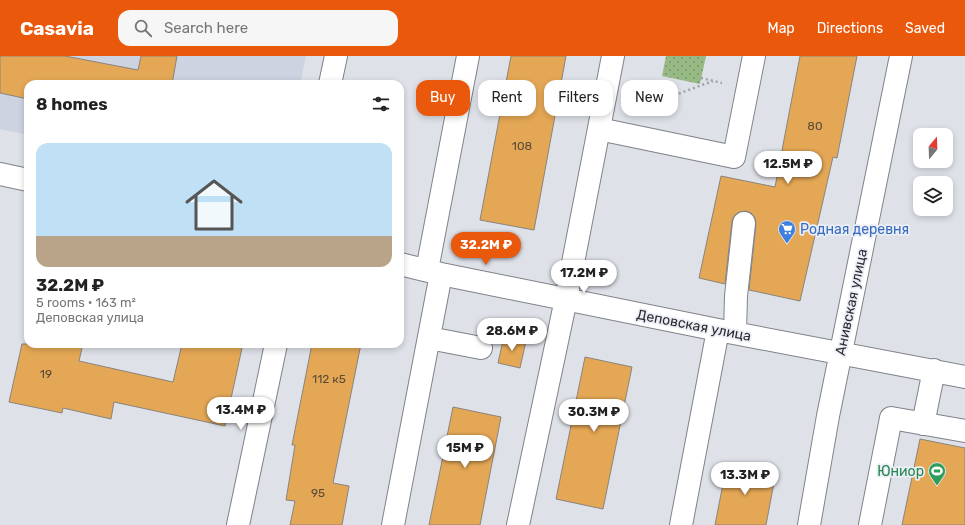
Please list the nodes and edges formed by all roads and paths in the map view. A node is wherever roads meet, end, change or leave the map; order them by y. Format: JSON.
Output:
{"nodes":[{"id":1,"x":336,"y":56,"type":"edge"},
{"id":2,"x":468,"y":56,"type":"edge"},
{"id":3,"x":613,"y":56,"type":"edge"},
{"id":4,"x":754,"y":56,"type":"edge"},
{"id":5,"x":901,"y":56,"type":"edge"},
{"id":6,"x":331,"y":80,"type":"edge"},
{"id":7,"x":713,"y":81,"type":"dead end"},
{"id":8,"x":678,"y":94,"type":"edge"},
{"id":9,"x":599,"y":129,"type":"junction"},
{"id":10,"x":0,"y":174,"type":"edge"},
{"id":11,"x":24,"y":179,"type":"edge"},
{"id":12,"x":744,"y":223,"type":"dead end"},
{"id":13,"x":404,"y":265,"type":"edge"},
{"id":14,"x":434,"y":272,"type":"junction"},
{"id":15,"x":566,"y":299,"type":"junction"},
{"id":16,"x":726,"y":332,"type":"junction"},
{"id":17,"x":430,"y":338,"type":"junction"},
{"id":18,"x":275,"y":348,"type":"edge"},
{"id":19,"x":481,"y":348,"type":"dead end"},
{"id":20,"x":841,"y":352,"type":"junction"},
{"id":21,"x":934,"y":370,"type":"junction"},
{"id":22,"x":965,"y":377,"type":"edge"},
{"id":23,"x":923,"y":424,"type":"junction"},
{"id":24,"x":965,"y":431,"type":"edge"},
{"id":25,"x":238,"y":525,"type":"edge"},
{"id":26,"x":393,"y":525,"type":"edge"},
{"id":27,"x":518,"y":525,"type":"edge"},
{"id":28,"x":681,"y":525,"type":"edge"},
{"id":29,"x":809,"y":525,"type":"edge"},
{"id":30,"x":870,"y":525,"type":"edge"}],
"edges":[{"from":1,"to":6,"type":"street"},
{"from":2,"to":14,"type":"street"},
{"from":3,"to":9,"type":"street"},
{"from":4,"to":9,"type":"street"},
{"from":5,"to":20,"type":"street","name":"Анивская улица"},
{"from":7,"to":8,"type":"path"},
{"from":9,"to":15,"type":"street"},
{"from":10,"to":11,"type":"street"},
{"from":12,"to":16,"type":"street"},
{"from":13,"to":14,"type":"street","name":"Деповская улица"},
{"from":14,"to":15,"type":"street","name":"Деповская улица"},
{"from":14,"to":17,"type":"street"},
{"from":15,"to":16,"type":"street","name":"Деповская улица"},
{"from":15,"to":27,"type":"street"},
{"from":16,"to":20,"type":"street","name":"Деповская улица"},
{"from":16,"to":28,"type":"street"},
{"from":17,"to":19,"type":"street"},
{"from":17,"to":26,"type":"street"},
{"from":18,"to":25,"type":"street"},
{"from":20,"to":21,"type":"street","name":"Деповская улица"},
{"from":20,"to":29,"type":"street","name":"Анивская улица"},
{"from":21,"to":22,"type":"street","name":"Деповская улица"},
{"from":21,"to":23,"type":"street"},
{"from":23,"to":24,"type":"street"},
{"from":23,"to":30,"type":"street"}]}
